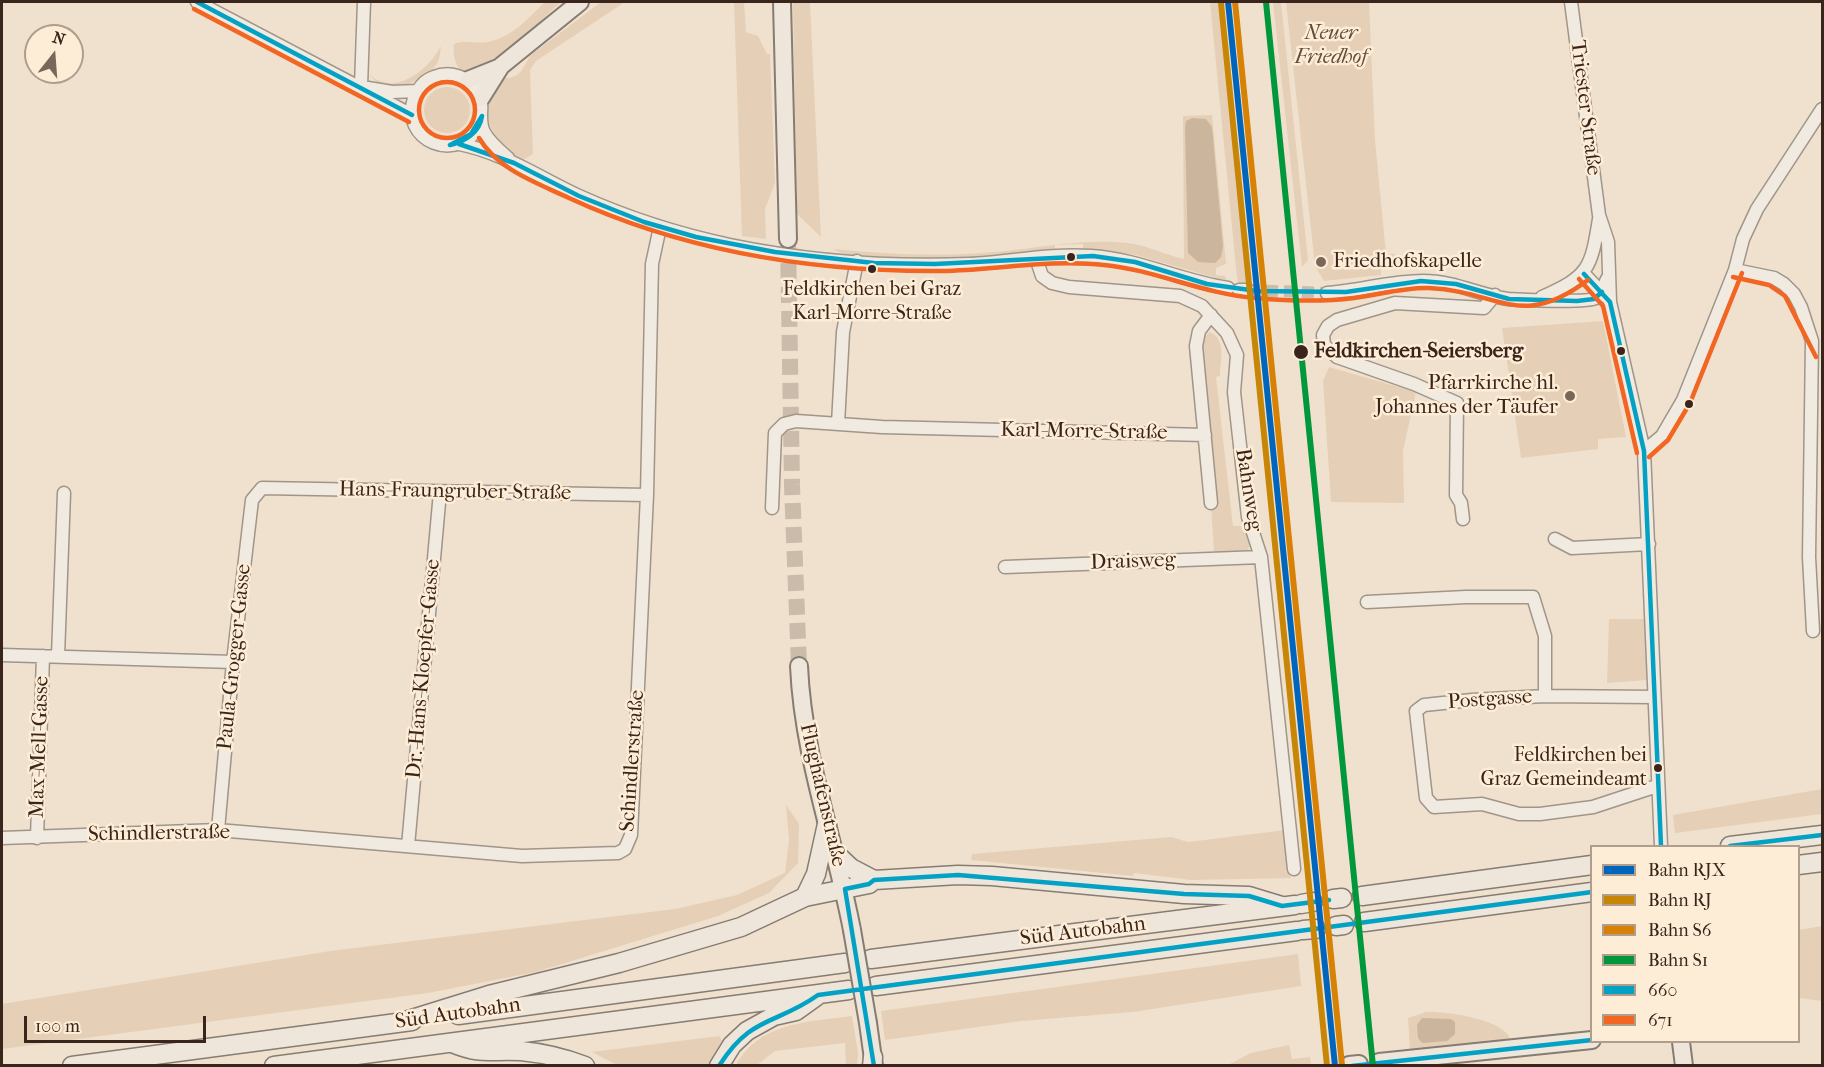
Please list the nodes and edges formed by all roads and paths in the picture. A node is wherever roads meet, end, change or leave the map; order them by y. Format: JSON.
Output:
{"nodes":[{"id":1,"x":197,"y":2,"type":"edge"},
{"id":2,"x":364,"y":2,"type":"edge"},
{"id":3,"x":580,"y":2,"type":"edge"},
{"id":4,"x":1571,"y":2,"type":"edge"},
{"id":5,"x":781,"y":4,"type":"edge"},
{"id":6,"x":501,"y":66,"type":"junction"},
{"id":7,"x":468,"y":80,"type":"junction"},
{"id":8,"x":361,"y":86,"type":"junction"},
{"id":9,"x":417,"y":91,"type":"junction"},
{"id":10,"x":481,"y":98,"type":"junction"},
{"id":11,"x":1822,"y":109,"type":"edge"},
{"id":12,"x":412,"y":115,"type":"junction"},
{"id":13,"x":481,"y":122,"type":"junction"},
{"id":14,"x":459,"y":144,"type":"junction"},
{"id":15,"x":514,"y":163,"type":"junction"},
{"id":16,"x":1599,"y":215,"type":"junction"},
{"id":17,"x":660,"y":227,"type":"junction"},
{"id":18,"x":788,"y":239,"type":"tunnel mouth"},
{"id":19,"x":1036,"y":258,"type":"junction"},
{"id":20,"x":857,"y":261,"type":"junction"},
{"id":21,"x":1735,"y":270,"type":"junction"},
{"id":22,"x":1584,"y":274,"type":"junction"},
{"id":23,"x":1238,"y":289,"type":"tunnel mouth"},
{"id":24,"x":1327,"y":293,"type":"tunnel mouth"},
{"id":25,"x":1495,"y":295,"type":"junction"},
{"id":26,"x":1606,"y":297,"type":"junction"},
{"id":27,"x":1539,"y":299,"type":"junction"},
{"id":28,"x":1211,"y":315,"type":"junction"},
{"id":29,"x":1812,"y":341,"type":"junction"},
{"id":30,"x":1822,"y":353,"type":"edge"},
{"id":31,"x":838,"y":424,"type":"junction"},
{"id":32,"x":1205,"y":435,"type":"junction"},
{"id":33,"x":1644,"y":451,"type":"junction"},
{"id":34,"x":262,"y":488,"type":"joint"},
{"id":35,"x":440,"y":492,"type":"junction"},
{"id":36,"x":64,"y":493,"type":"dead end"},
{"id":37,"x":647,"y":495,"type":"junction"},
{"id":38,"x":1211,"y":503,"type":"dead end"},
{"id":39,"x":772,"y":508,"type":"dead end"},
{"id":40,"x":1463,"y":519,"type":"dead end"},
{"id":41,"x":1555,"y":539,"type":"dead end"},
{"id":42,"x":1649,"y":544,"type":"junction"},
{"id":43,"x":1261,"y":557,"type":"junction"},
{"id":44,"x":1005,"y":567,"type":"dead end"},
{"id":45,"x":1367,"y":603,"type":"dead end"},
{"id":46,"x":1813,"y":631,"type":"dead end"},
{"id":47,"x":2,"y":655,"type":"edge"},
{"id":48,"x":43,"y":656,"type":"junction"},
{"id":49,"x":58,"y":656,"type":"junction"},
{"id":50,"x":233,"y":662,"type":"junction"},
{"id":51,"x":799,"y":666,"type":"tunnel mouth"},
{"id":52,"x":1545,"y":696,"type":"junction"},
{"id":53,"x":1654,"y":697,"type":"junction"},
{"id":54,"x":1657,"y":786,"type":"junction"},
{"id":55,"x":827,"y":824,"type":"junction"},
{"id":56,"x":218,"y":830,"type":"junction"},
{"id":57,"x":1822,"y":835,"type":"edge"},
{"id":58,"x":2,"y":838,"type":"edge"},
{"id":59,"x":37,"y":838,"type":"junction"},
{"id":60,"x":1662,"y":845,"type":"edge"},
{"id":61,"x":1738,"y":845,"type":"edge"},
{"id":62,"x":408,"y":846,"type":"junction"},
{"id":63,"x":835,"y":853,"type":"junction"},
{"id":64,"x":1822,"y":862,"type":"edge"},
{"id":65,"x":1800,"y":865,"type":"edge"},
{"id":66,"x":1590,"y":866,"type":"edge"},
{"id":67,"x":1294,"y":869,"type":"dead end"},
{"id":68,"x":874,"y":880,"type":"junction"},
{"id":69,"x":845,"y":890,"type":"junction"},
{"id":70,"x":1590,"y":892,"type":"edge"},
{"id":71,"x":1362,"y":896,"type":"dead end"},
{"id":72,"x":805,"y":897,"type":"junction"},
{"id":73,"x":1364,"y":922,"type":"dead end"},
{"id":74,"x":1305,"y":930,"type":"dead end"},
{"id":75,"x":871,"y":959,"type":"dead end"},
{"id":76,"x":845,"y":963,"type":"dead end"},
{"id":77,"x":876,"y":986,"type":"dead end"},
{"id":78,"x":849,"y":990,"type":"dead end"},
{"id":79,"x":819,"y":995,"type":"junction"},
{"id":80,"x":402,"y":1022,"type":"junction"},
{"id":81,"x":1590,"y":1040,"type":"edge"},
{"id":82,"x":451,"y":1042,"type":"junction"},
{"id":83,"x":1681,"y":1043,"type":"edge"},
{"id":84,"x":1379,"y":1062,"type":"dead end"},
{"id":85,"x":873,"y":1063,"type":"edge"},
{"id":86,"x":72,"y":1065,"type":"edge"},
{"id":87,"x":274,"y":1065,"type":"edge"},
{"id":88,"x":585,"y":1065,"type":"edge"},
{"id":89,"x":719,"y":1065,"type":"edge"},
{"id":90,"x":1684,"y":1065,"type":"edge"}],
"edges":[{"from":1,"to":8,"type":"street"},
{"from":2,"to":8,"type":"street"},
{"from":3,"to":6,"type":"main road"},
{"from":4,"to":16,"type":"street","name":"Triester Straße"},
{"from":5,"to":18,"type":"main road"},
{"from":6,"to":7,"type":"main road"},
{"from":6,"to":10,"type":"main road"},
{"from":7,"to":9,"type":"street"},
{"from":7,"to":10,"type":"street"},
{"from":8,"to":9,"type":"street"},
{"from":8,"to":12,"type":"street"},
{"from":9,"to":12,"type":"street"},
{"from":10,"to":13,"type":"street"},
{"from":11,"to":21,"type":"street"},
{"from":12,"to":14,"type":"street"},
{"from":13,"to":14,"type":"street"},
{"from":13,"to":15,"type":"street"},
{"from":14,"to":15,"type":"street"},
{"from":15,"to":17,"type":"street"},
{"from":16,"to":22,"type":"street"},
{"from":16,"to":26,"type":"street"},
{"from":17,"to":20,"type":"street"},
{"from":17,"to":37,"type":"street","name":"Schindlerstraße"},
{"from":19,"to":20,"type":"street"},
{"from":19,"to":23,"type":"street"},
{"from":19,"to":28,"type":"street","name":"Bahnweg"},
{"from":20,"to":31,"type":"street"},
{"from":21,"to":29,"type":"street"},
{"from":21,"to":33,"type":"street"},
{"from":22,"to":26,"type":"street"},
{"from":22,"to":27,"type":"street"},
{"from":24,"to":25,"type":"street"},
{"from":25,"to":27,"type":"street"},
{"from":25,"to":40,"type":"street"},
{"from":26,"to":27,"type":"street"},
{"from":26,"to":33,"type":"street"},
{"from":28,"to":32,"type":"street"},
{"from":28,"to":43,"type":"street","name":"Bahnweg"},
{"from":29,"to":30,"type":"street"},
{"from":29,"to":46,"type":"street"},
{"from":31,"to":32,"type":"street","name":"Karl-Morre-Straße"},
{"from":31,"to":39,"type":"street","name":"Karl-Morre-Straße"},
{"from":32,"to":38,"type":"street"},
{"from":33,"to":42,"type":"street"},
{"from":34,"to":35,"type":"street","name":"Hans-Fraungruber-Straße"},
{"from":34,"to":50,"type":"street","name":"Paula-Grogger-Gasse"},
{"from":35,"to":37,"type":"street","name":"Hans-Fraungruber-Straße"},
{"from":35,"to":62,"type":"street","name":"Dr.-Hans-Kloepfer-Gasse"},
{"from":36,"to":49,"type":"street","name":"Max-Mell-Gasse"},
{"from":37,"to":62,"type":"street","name":"Schindlerstraße"},
{"from":41,"to":42,"type":"street"},
{"from":42,"to":53,"type":"street"},
{"from":43,"to":44,"type":"street","name":"Draisweg"},
{"from":43,"to":67,"type":"street","name":"Bahnweg"},
{"from":45,"to":52,"type":"street"},
{"from":47,"to":48,"type":"street"},
{"from":48,"to":49,"type":"street"},
{"from":48,"to":59,"type":"street","name":"Max-Mell-Gasse"},
{"from":49,"to":50,"type":"street"},
{"from":50,"to":56,"type":"street","name":"Paula-Grogger-Gasse"},
{"from":51,"to":55,"type":"main road","name":"Flughafenstraße"},
{"from":52,"to":53,"type":"street","name":"Postgasse"},
{"from":52,"to":54,"type":"street","name":"Postgasse"},
{"from":53,"to":54,"type":"street"},
{"from":54,"to":60,"type":"street"},
{"from":55,"to":63,"type":"main road","name":"Flughafenstraße"},
{"from":55,"to":72,"type":"highway"},
{"from":56,"to":59,"type":"street","name":"Schindlerstraße"},
{"from":56,"to":62,"type":"street","name":"Schindlerstraße"},
{"from":57,"to":61,"type":"highway"},
{"from":58,"to":59,"type":"street","name":"Schindlerstraße"},
{"from":63,"to":68,"type":"highway"},
{"from":63,"to":69,"type":"main road","name":"Flughafenstraße"},
{"from":64,"to":65,"type":"highway"},
{"from":66,"to":71,"type":"highway"},
{"from":68,"to":69,"type":"highway"},
{"from":68,"to":75,"type":"highway","name":"Süd Autobahn"},
{"from":69,"to":72,"type":"highway"},
{"from":69,"to":85,"type":"main road","name":"Flughafenstraße","bridge":true},
{"from":70,"to":73,"type":"highway"},
{"from":72,"to":80,"type":"highway"},
{"from":74,"to":77,"type":"highway","name":"Süd Autobahn"},
{"from":76,"to":80,"type":"highway","name":"Süd Autobahn"},
{"from":78,"to":79,"type":"highway","name":"Süd Autobahn"},
{"from":79,"to":82,"type":"highway","name":"Süd Autobahn"},
{"from":79,"to":89,"type":"highway"},
{"from":80,"to":86,"type":"highway","name":"Süd Autobahn"},
{"from":81,"to":84,"type":"main road"},
{"from":82,"to":87,"type":"highway","name":"Süd Autobahn"},
{"from":82,"to":88,"type":"highway"},
{"from":83,"to":90,"type":"main road"}]}
